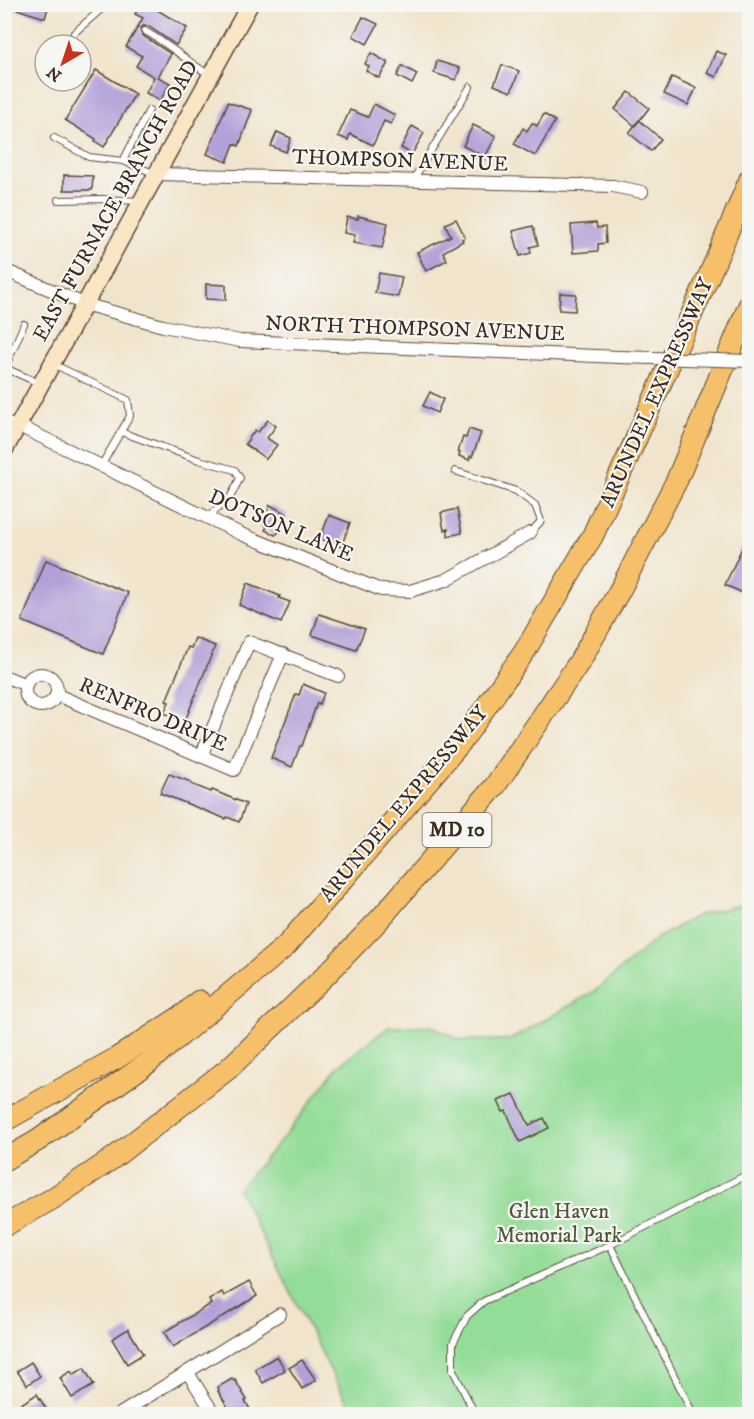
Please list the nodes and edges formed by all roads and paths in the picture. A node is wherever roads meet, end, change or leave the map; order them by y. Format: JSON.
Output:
{"nodes":[{"id":1,"x":107,"y":4,"type":"edge"},
{"id":2,"x":250,"y":4,"type":"edge"},
{"id":3,"x":145,"y":31,"type":"dead end"},
{"id":4,"x":74,"y":33,"type":"dead end"},
{"id":5,"x":211,"y":76,"type":"junction"},
{"id":6,"x":470,"y":87,"type":"dead end"},
{"id":7,"x":149,"y":110,"type":"dead end"},
{"id":8,"x":54,"y":138,"type":"dead end"},
{"id":9,"x":123,"y":161,"type":"junction"},
{"id":10,"x":157,"y":174,"type":"junction"},
{"id":11,"x":750,"y":179,"type":"edge"},
{"id":12,"x":412,"y":181,"type":"junction"},
{"id":13,"x":642,"y":192,"type":"dead end"},
{"id":14,"x":58,"y":200,"type":"dead end"},
{"id":15,"x":142,"y":202,"type":"junction"},
{"id":16,"x":4,"y":270,"type":"edge"},
{"id":17,"x":750,"y":303,"type":"edge"},
{"id":18,"x":84,"y":304,"type":"junction"},
{"id":19,"x":24,"y":324,"type":"dead end"},
{"id":20,"x":750,"y":361,"type":"edge"},
{"id":21,"x":52,"y":364,"type":"junction"},
{"id":22,"x":5,"y":368,"type":"edge"},
{"id":23,"x":41,"y":385,"type":"junction"},
{"id":24,"x":12,"y":422,"type":"edge"},
{"id":25,"x":121,"y":432,"type":"junction"},
{"id":26,"x":4,"y":451,"type":"edge"},
{"id":27,"x":101,"y":466,"type":"junction"},
{"id":28,"x":455,"y":471,"type":"dead end"},
{"id":29,"x":207,"y":517,"type":"junction"},
{"id":30,"x":530,"y":533,"type":"joint"},
{"id":31,"x":283,"y":654,"type":"junction"},
{"id":32,"x":4,"y":676,"type":"edge"},
{"id":33,"x":338,"y":676,"type":"dead end"},
{"id":34,"x":26,"y":685,"type":"junction"},
{"id":35,"x":57,"y":695,"type":"junction"},
{"id":36,"x":201,"y":756,"type":"junction"},
{"id":37,"x":285,"y":946,"type":"junction"},
{"id":38,"x":4,"y":1121,"type":"edge"},
{"id":39,"x":4,"y":1160,"type":"edge"},
{"id":40,"x":750,"y":1173,"type":"edge"},
{"id":41,"x":4,"y":1226,"type":"edge"},
{"id":42,"x":610,"y":1245,"type":"junction"},
{"id":43,"x":280,"y":1314,"type":"dead end"},
{"id":44,"x":188,"y":1373,"type":"junction"},
{"id":45,"x":120,"y":1414,"type":"edge"},
{"id":46,"x":214,"y":1414,"type":"edge"},
{"id":47,"x":475,"y":1414,"type":"edge"},
{"id":48,"x":693,"y":1414,"type":"edge"}],
"edges":[{"from":1,"to":4,"type":"lane"},
{"from":2,"to":5,"type":"main road","name":"EAST FURNACE BRANCH ROAD"},
{"from":3,"to":5,"type":"lane"},
{"from":5,"to":10,"type":"main road","name":"EAST FURNACE BRANCH ROAD"},
{"from":6,"to":12,"type":"lane"},
{"from":7,"to":9,"type":"lane"},
{"from":8,"to":9,"type":"lane"},
{"from":9,"to":10,"type":"lane"},
{"from":10,"to":12,"type":"street","name":"THOMPSON AVENUE"},
{"from":10,"to":15,"type":"main road","name":"EAST FURNACE BRANCH ROAD"},
{"from":11,"to":37,"type":"highway","name":"ARUNDEL EXPRESSWAY","number":"MD 10"},
{"from":12,"to":13,"type":"street","name":"THOMPSON AVENUE"},
{"from":14,"to":15,"type":"lane"},
{"from":15,"to":18,"type":"main road","name":"EAST FURNACE BRANCH ROAD"},
{"from":16,"to":18,"type":"street","name":"NORTH THOMPSON AVENUE"},
{"from":17,"to":41,"type":"highway","number":"MD 10"},
{"from":18,"to":20,"type":"street","name":"NORTH THOMPSON AVENUE","bridge":true},
{"from":18,"to":21,"type":"main road","name":"EAST FURNACE BRANCH ROAD"},
{"from":19,"to":22,"type":"lane"},
{"from":21,"to":23,"type":"main road","name":"EAST FURNACE BRANCH ROAD"},
{"from":21,"to":25,"type":"lane"},
{"from":22,"to":23,"type":"lane"},
{"from":23,"to":24,"type":"main road","name":"EAST FURNACE BRANCH ROAD"},
{"from":24,"to":26,"type":"main road","name":"EAST FURNACE BRANCH ROAD"},
{"from":24,"to":27,"type":"street","name":"DOTSON LANE"},
{"from":25,"to":27,"type":"lane"},
{"from":25,"to":29,"type":"lane"},
{"from":27,"to":29,"type":"street","name":"DOTSON LANE"},
{"from":28,"to":30,"type":"lane"},
{"from":29,"to":30,"type":"street","name":"DOTSON LANE"},
{"from":31,"to":33,"type":"street"},
{"from":31,"to":36,"type":"street"},
{"from":31,"to":36,"type":"street","name":"RENFRO DRIVE"},
{"from":32,"to":34,"type":"street"},
{"from":34,"to":35,"type":"street","name":"RENFRO DRIVE"},
{"from":34,"to":35,"type":"street","name":"RENFRO DRIVE"},
{"from":35,"to":36,"type":"street","name":"RENFRO DRIVE"},
{"from":37,"to":38,"type":"highway"},
{"from":37,"to":39,"type":"highway","name":"ARUNDEL EXPRESSWAY","number":"MD 10"},
{"from":40,"to":42,"type":"lane"},
{"from":42,"to":47,"type":"lane"},
{"from":42,"to":48,"type":"lane"},
{"from":43,"to":44,"type":"street"},
{"from":44,"to":45,"type":"street"},
{"from":44,"to":46,"type":"street"}]}
